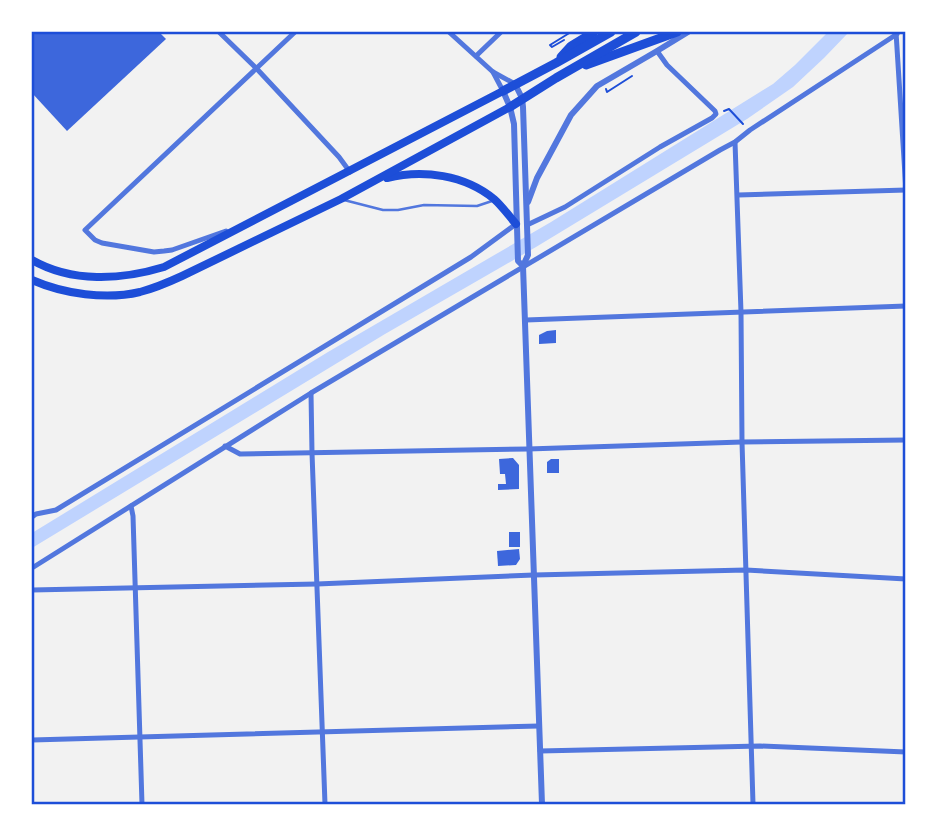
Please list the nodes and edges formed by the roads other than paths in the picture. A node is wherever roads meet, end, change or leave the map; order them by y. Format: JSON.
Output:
{"nodes":[{"id":1,"x":219,"y":32,"type":"edge"},
{"id":2,"x":295,"y":32,"type":"edge"},
{"id":3,"x":449,"y":32,"type":"edge"},
{"id":4,"x":501,"y":32,"type":"edge"},
{"id":5,"x":594,"y":32,"type":"edge"},
{"id":6,"x":611,"y":32,"type":"edge"},
{"id":7,"x":636,"y":32,"type":"edge"},
{"id":8,"x":677,"y":32,"type":"edge"},
{"id":9,"x":688,"y":32,"type":"edge"},
{"id":10,"x":897,"y":33,"type":"edge"},
{"id":11,"x":657,"y":51,"type":"junction"},
{"id":12,"x":475,"y":56,"type":"junction"},
{"id":13,"x":556,"y":63,"type":"junction"},
{"id":14,"x":257,"y":69,"type":"junction"},
{"id":15,"x":493,"y":72,"type":"junction"},
{"id":16,"x":556,"y":78,"type":"junction"},
{"id":17,"x":515,"y":84,"type":"junction"},
{"id":18,"x":503,"y":91,"type":"junction"},
{"id":19,"x":522,"y":98,"type":"junction"},
{"id":20,"x":510,"y":107,"type":"junction"},
{"id":21,"x":735,"y":142,"type":"junction"},
{"id":22,"x":350,"y":172,"type":"junction"},
{"id":23,"x":378,"y":180,"type":"junction"},
{"id":24,"x":905,"y":190,"type":"edge"},
{"id":25,"x":738,"y":195,"type":"junction"},
{"id":26,"x":341,"y":199,"type":"junction"},
{"id":27,"x":496,"y":200,"type":"junction"},
{"id":28,"x":527,"y":207,"type":"junction"},
{"id":29,"x":256,"y":221,"type":"junction"},
{"id":30,"x":516,"y":225,"type":"junction"},
{"id":31,"x":527,"y":229,"type":"junction"},
{"id":32,"x":32,"y":260,"type":"edge"},
{"id":33,"x":520,"y":264,"type":"junction"},
{"id":34,"x":32,"y":280,"type":"edge"},
{"id":35,"x":905,"y":306,"type":"edge"},
{"id":36,"x":741,"y":312,"type":"junction"},
{"id":37,"x":526,"y":320,"type":"junction"},
{"id":38,"x":311,"y":393,"type":"junction"},
{"id":39,"x":905,"y":440,"type":"edge"},
{"id":40,"x":742,"y":442,"type":"junction"},
{"id":41,"x":225,"y":446,"type":"junction"},
{"id":42,"x":528,"y":449,"type":"junction"},
{"id":43,"x":312,"y":453,"type":"junction"},
{"id":44,"x":131,"y":506,"type":"junction"},
{"id":45,"x":32,"y":516,"type":"edge"},
{"id":46,"x":32,"y":568,"type":"edge"},
{"id":47,"x":746,"y":570,"type":"junction"},
{"id":48,"x":534,"y":575,"type":"junction"},
{"id":49,"x":905,"y":579,"type":"edge"},
{"id":50,"x":317,"y":584,"type":"junction"},
{"id":51,"x":135,"y":588,"type":"junction"},
{"id":52,"x":32,"y":590,"type":"edge"},
{"id":53,"x":539,"y":726,"type":"junction"},
{"id":54,"x":322,"y":731,"type":"junction"},
{"id":55,"x":140,"y":736,"type":"junction"},
{"id":56,"x":32,"y":740,"type":"edge"},
{"id":57,"x":751,"y":746,"type":"junction"},
{"id":58,"x":540,"y":751,"type":"junction"},
{"id":59,"x":905,"y":752,"type":"edge"},
{"id":60,"x":142,"y":804,"type":"edge"},
{"id":61,"x":325,"y":804,"type":"edge"},
{"id":62,"x":542,"y":804,"type":"edge"},
{"id":63,"x":753,"y":804,"type":"edge"}],
"edges":[{"from":1,"to":14,"type":"street"},
{"from":2,"to":14,"type":"street"},
{"from":3,"to":12,"type":"street"},
{"from":4,"to":12,"type":"street"},
{"from":5,"to":13,"type":"highway"},
{"from":6,"to":13,"type":"highway"},
{"from":7,"to":16,"type":"highway"},
{"from":8,"to":16,"type":"highway"},
{"from":9,"to":11,"type":"street"},
{"from":10,"to":21,"type":"street"},
{"from":10,"to":24,"type":"street"},
{"from":11,"to":28,"type":"street"},
{"from":11,"to":31,"type":"street"},
{"from":12,"to":15,"type":"street"},
{"from":13,"to":17,"type":"highway"},
{"from":14,"to":22,"type":"street"},
{"from":14,"to":29,"type":"street"},
{"from":15,"to":17,"type":"street"},
{"from":15,"to":18,"type":"street"},
{"from":16,"to":19,"type":"highway"},
{"from":17,"to":18,"type":"highway"},
{"from":17,"to":19,"type":"street"},
{"from":18,"to":20,"type":"street"},
{"from":18,"to":22,"type":"main road"},
{"from":19,"to":20,"type":"highway"},
{"from":19,"to":28,"type":"street"},
{"from":20,"to":23,"type":"main road"},
{"from":20,"to":30,"type":"street"},
{"from":21,"to":25,"type":"street"},
{"from":21,"to":33,"type":"street"},
{"from":22,"to":29,"type":"main road"},
{"from":23,"to":26,"type":"main road"},
{"from":23,"to":27,"type":"main road"},
{"from":24,"to":25,"type":"street"},
{"from":25,"to":36,"type":"street"},
{"from":26,"to":27,"type":"lane"},
{"from":26,"to":34,"type":"main road"},
{"from":27,"to":30,"type":"main road"},
{"from":28,"to":31,"type":"street"},
{"from":29,"to":32,"type":"main road"},
{"from":30,"to":33,"type":"street"},
{"from":30,"to":45,"type":"street"},
{"from":31,"to":33,"type":"street"},
{"from":33,"to":37,"type":"street"},
{"from":33,"to":38,"type":"street"},
{"from":35,"to":36,"type":"street"},
{"from":36,"to":37,"type":"street"},
{"from":36,"to":40,"type":"street"},
{"from":37,"to":42,"type":"street"},
{"from":38,"to":41,"type":"street"},
{"from":38,"to":43,"type":"street"},
{"from":39,"to":40,"type":"street"},
{"from":40,"to":42,"type":"street"},
{"from":40,"to":47,"type":"street"},
{"from":41,"to":43,"type":"street"},
{"from":41,"to":44,"type":"street"},
{"from":42,"to":43,"type":"street"},
{"from":42,"to":48,"type":"street"},
{"from":43,"to":50,"type":"street"},
{"from":44,"to":46,"type":"street"},
{"from":44,"to":51,"type":"street"},
{"from":47,"to":48,"type":"street"},
{"from":47,"to":49,"type":"street"},
{"from":47,"to":57,"type":"street"},
{"from":48,"to":50,"type":"street"},
{"from":48,"to":53,"type":"street"},
{"from":50,"to":51,"type":"street"},
{"from":50,"to":54,"type":"street"},
{"from":51,"to":52,"type":"street"},
{"from":51,"to":55,"type":"street"},
{"from":53,"to":54,"type":"street"},
{"from":53,"to":58,"type":"street"},
{"from":54,"to":55,"type":"street"},
{"from":54,"to":61,"type":"street"},
{"from":55,"to":56,"type":"street"},
{"from":55,"to":60,"type":"street"},
{"from":57,"to":58,"type":"street"},
{"from":57,"to":59,"type":"street"},
{"from":57,"to":63,"type":"street"},
{"from":58,"to":62,"type":"street"}]}
